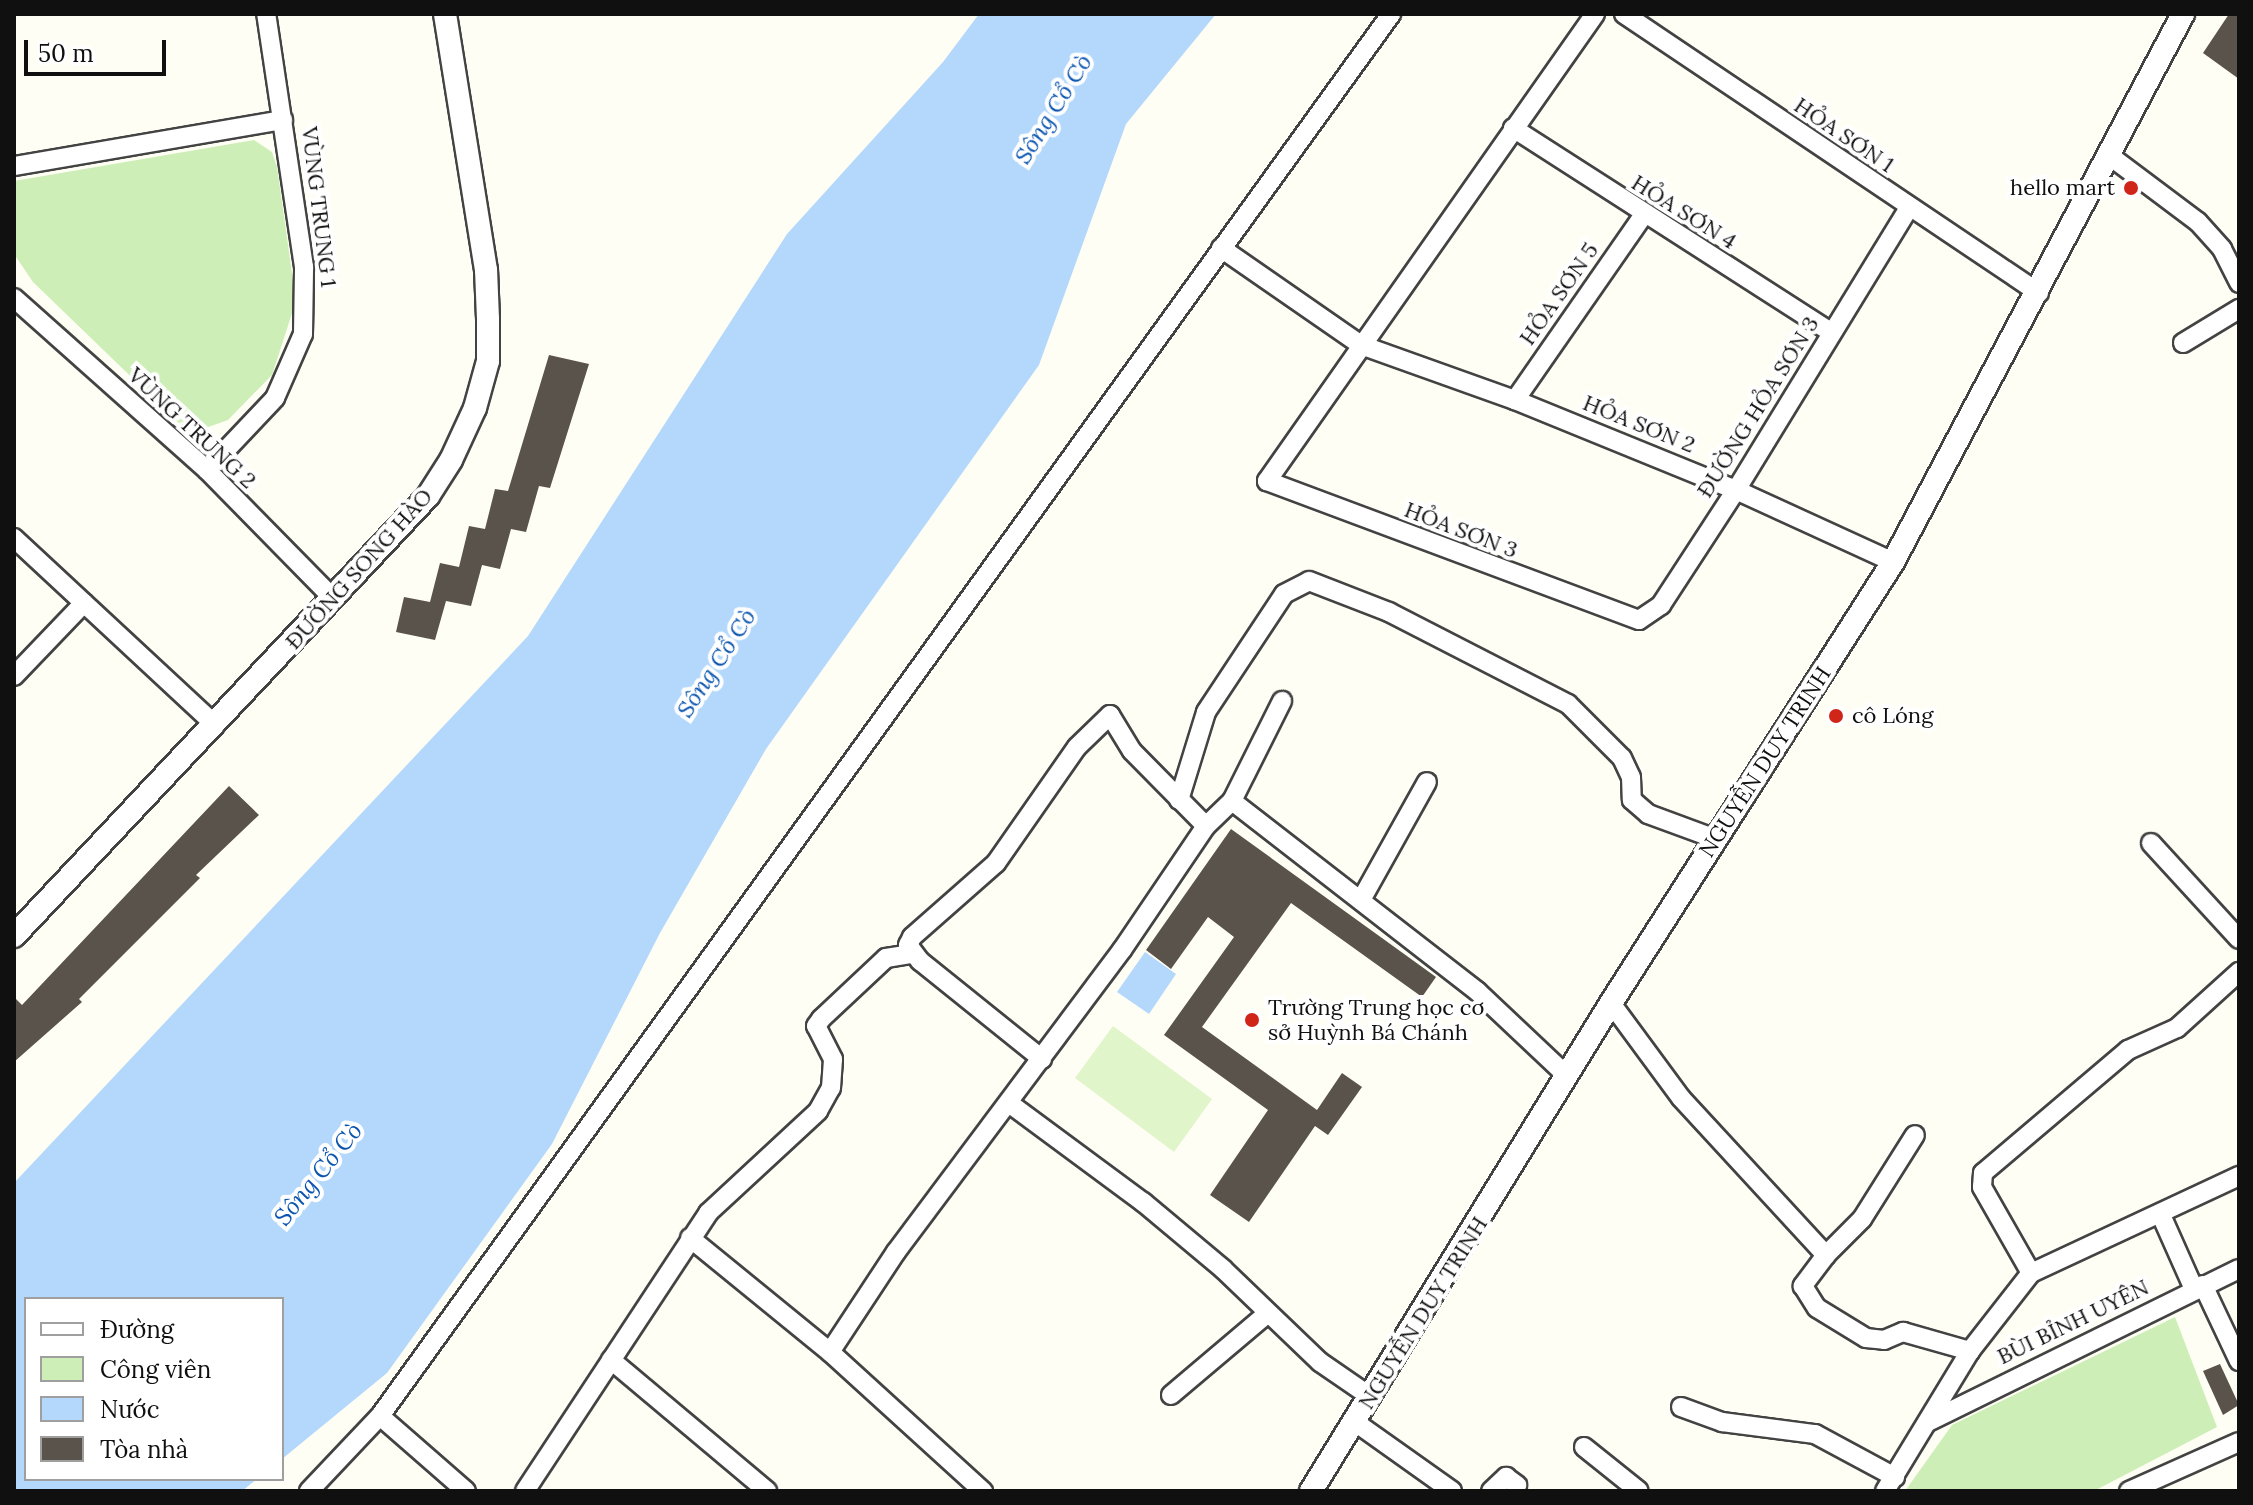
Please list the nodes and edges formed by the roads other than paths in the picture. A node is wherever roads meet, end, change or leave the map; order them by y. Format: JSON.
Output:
{"nodes":[{"id":1,"x":266,"y":14,"type":"edge"},
{"id":2,"x":445,"y":14,"type":"edge"},
{"id":3,"x":1391,"y":14,"type":"edge"},
{"id":4,"x":1595,"y":14,"type":"edge"},
{"id":5,"x":1624,"y":14,"type":"edge"},
{"id":6,"x":2183,"y":14,"type":"edge"},
{"id":7,"x":283,"y":120,"type":"junction"},
{"id":8,"x":1513,"y":128,"type":"junction"},
{"id":9,"x":2110,"y":156,"type":"junction"},
{"id":10,"x":14,"y":166,"type":"edge"},
{"id":11,"x":1909,"y":208,"type":"junction"},
{"id":12,"x":1643,"y":216,"type":"junction"},
{"id":13,"x":1221,"y":248,"type":"junction"},
{"id":14,"x":2239,"y":283,"type":"edge"},
{"id":15,"x":2039,"y":293,"type":"junction"},
{"id":16,"x":14,"y":298,"type":"edge"},
{"id":17,"x":2239,"y":309,"type":"edge"},
{"id":18,"x":1832,"y":333,"type":"junction"},
{"id":19,"x":2183,"y":343,"type":"dead end"},
{"id":20,"x":1361,"y":345,"type":"junction"},
{"id":21,"x":1515,"y":400,"type":"junction"},
{"id":22,"x":207,"y":470,"type":"junction"},
{"id":23,"x":1736,"y":490,"type":"junction"},
{"id":24,"x":14,"y":538,"type":"edge"},
{"id":25,"x":1893,"y":562,"type":"junction"},
{"id":26,"x":333,"y":598,"type":"junction"},
{"id":27,"x":84,"y":603,"type":"junction"},
{"id":28,"x":1639,"y":620,"type":"joint"},
{"id":29,"x":14,"y":676,"type":"edge"},
{"id":30,"x":1282,"y":701,"type":"dead end"},
{"id":31,"x":215,"y":725,"type":"junction"},
{"id":32,"x":1427,"y":782,"type":"dead end"},
{"id":33,"x":1179,"y":800,"type":"junction"},
{"id":34,"x":1232,"y":801,"type":"junction"},
{"id":35,"x":1206,"y":826,"type":"junction"},
{"id":36,"x":1716,"y":839,"type":"junction"},
{"id":37,"x":2151,"y":843,"type":"dead end"},
{"id":38,"x":1361,"y":900,"type":"junction"},
{"id":39,"x":14,"y":936,"type":"edge"},
{"id":40,"x":2239,"y":939,"type":"edge"},
{"id":41,"x":912,"y":954,"type":"junction"},
{"id":42,"x":2239,"y":972,"type":"edge"},
{"id":43,"x":1611,"y":1003,"type":"junction"},
{"id":44,"x":1042,"y":1059,"type":"junction"},
{"id":45,"x":1566,"y":1075,"type":"junction"},
{"id":46,"x":1009,"y":1103,"type":"junction"},
{"id":47,"x":1915,"y":1135,"type":"dead end"},
{"id":48,"x":2239,"y":1176,"type":"edge"},
{"id":49,"x":2161,"y":1215,"type":"junction"},
{"id":50,"x":690,"y":1238,"type":"junction"},
{"id":51,"x":1826,"y":1255,"type":"junction"},
{"id":52,"x":2239,"y":1269,"type":"edge"},
{"id":53,"x":2031,"y":1273,"type":"junction"},
{"id":54,"x":2198,"y":1287,"type":"junction"},
{"id":55,"x":1267,"y":1314,"type":"junction"},
{"id":56,"x":1970,"y":1351,"type":"junction"},
{"id":57,"x":830,"y":1352,"type":"junction"},
{"id":58,"x":611,"y":1360,"type":"junction"},
{"id":59,"x":2239,"y":1361,"type":"edge"},
{"id":60,"x":1171,"y":1395,"type":"dead end"},
{"id":61,"x":1371,"y":1397,"type":"junction"},
{"id":62,"x":1681,"y":1407,"type":"dead end"},
{"id":63,"x":380,"y":1416,"type":"junction"},
{"id":64,"x":1930,"y":1421,"type":"junction"},
{"id":65,"x":1355,"y":1422,"type":"junction"},
{"id":66,"x":2239,"y":1442,"type":"edge"},
{"id":67,"x":1584,"y":1447,"type":"dead end"},
{"id":68,"x":1890,"y":1484,"type":"edge"},
{"id":69,"x":1517,"y":1485,"type":"dead end"},
{"id":70,"x":309,"y":1491,"type":"edge"},
{"id":71,"x":466,"y":1491,"type":"edge"},
{"id":72,"x":525,"y":1491,"type":"edge"},
{"id":73,"x":767,"y":1491,"type":"edge"},
{"id":74,"x":983,"y":1491,"type":"edge"},
{"id":75,"x":1311,"y":1491,"type":"edge"},
{"id":76,"x":1452,"y":1491,"type":"edge"},
{"id":77,"x":1491,"y":1491,"type":"edge"},
{"id":78,"x":1639,"y":1491,"type":"edge"},
{"id":79,"x":2129,"y":1491,"type":"edge"}],
"edges":[{"from":1,"to":7,"type":"street","name":"VÙNG TRUNG 1"},
{"from":2,"to":26,"type":"street","name":"ĐƯỜNG SONG HÀO"},
{"from":3,"to":13,"type":"street"},
{"from":4,"to":8,"type":"street"},
{"from":5,"to":11,"type":"street","name":"HỎA SƠN 1"},
{"from":6,"to":9,"type":"street","name":"NGUYỄN DUY TRINH"},
{"from":7,"to":10,"type":"street"},
{"from":7,"to":22,"type":"street","name":"VÙNG TRUNG 1"},
{"from":8,"to":12,"type":"street","name":"HỎA SƠN 4"},
{"from":8,"to":20,"type":"street"},
{"from":9,"to":14,"type":"street"},
{"from":9,"to":15,"type":"street","name":"NGUYỄN DUY TRINH"},
{"from":11,"to":15,"type":"street","name":"HỎA SƠN 1"},
{"from":11,"to":18,"type":"street","name":"ĐƯỜNG HỎA SƠN 3"},
{"from":12,"to":18,"type":"street","name":"HỎA SƠN 4"},
{"from":12,"to":21,"type":"street","name":"HỎA SƠN 5"},
{"from":13,"to":20,"type":"street","name":"HỎA SƠN 2"},
{"from":13,"to":63,"type":"street"},
{"from":15,"to":25,"type":"street","name":"NGUYỄN DUY TRINH"},
{"from":16,"to":22,"type":"street","name":"VÙNG TRUNG 2"},
{"from":17,"to":19,"type":"street"},
{"from":18,"to":23,"type":"street","name":"ĐƯỜNG HỎA SƠN 3"},
{"from":20,"to":21,"type":"street","name":"HỎA SƠN 2"},
{"from":20,"to":28,"type":"street","name":"HỎA SƠN 3"},
{"from":21,"to":23,"type":"street","name":"HỎA SƠN 2"},
{"from":22,"to":26,"type":"street","name":"VÙNG TRUNG 2"},
{"from":23,"to":25,"type":"street","name":"HỎA SƠN 2"},
{"from":23,"to":28,"type":"street","name":"ĐƯỜNG HỎA SƠN 3"},
{"from":24,"to":27,"type":"street"},
{"from":25,"to":36,"type":"street","name":"NGUYỄN DUY TRINH"},
{"from":26,"to":31,"type":"street","name":"ĐƯỜNG SONG HÀO"},
{"from":27,"to":29,"type":"street"},
{"from":27,"to":31,"type":"street"},
{"from":30,"to":34,"type":"street"},
{"from":31,"to":39,"type":"street","name":"ĐƯỜNG SONG HÀO"},
{"from":32,"to":38,"type":"street"},
{"from":33,"to":35,"type":"street"},
{"from":33,"to":36,"type":"street"},
{"from":33,"to":41,"type":"street"},
{"from":34,"to":35,"type":"street"},
{"from":34,"to":38,"type":"street"},
{"from":35,"to":44,"type":"street"},
{"from":36,"to":43,"type":"street","name":"NGUYỄN DUY TRINH"},
{"from":37,"to":40,"type":"street"},
{"from":38,"to":45,"type":"street"},
{"from":41,"to":44,"type":"street"},
{"from":41,"to":50,"type":"street"},
{"from":42,"to":53,"type":"street"},
{"from":43,"to":45,"type":"street","name":"NGUYỄN DUY TRINH"},
{"from":43,"to":51,"type":"street"},
{"from":44,"to":46,"type":"street"},
{"from":45,"to":61,"type":"street","name":"NGUYỄN DUY TRINH"},
{"from":46,"to":55,"type":"street"},
{"from":46,"to":57,"type":"street"},
{"from":47,"to":51,"type":"street"},
{"from":48,"to":49,"type":"street"},
{"from":49,"to":53,"type":"street"},
{"from":49,"to":54,"type":"street"},
{"from":50,"to":57,"type":"street"},
{"from":50,"to":58,"type":"street"},
{"from":51,"to":56,"type":"street"},
{"from":52,"to":54,"type":"street","name":"BÙI BỈNH UYÊN"},
{"from":53,"to":56,"type":"street"},
{"from":54,"to":59,"type":"street"},
{"from":54,"to":64,"type":"street","name":"BÙI BỈNH UYÊN"},
{"from":55,"to":60,"type":"street"},
{"from":55,"to":61,"type":"street"},
{"from":56,"to":64,"type":"street"},
{"from":57,"to":74,"type":"street"},
{"from":58,"to":72,"type":"street"},
{"from":58,"to":73,"type":"street"},
{"from":61,"to":65,"type":"street","name":"NGUYỄN DUY TRINH"},
{"from":62,"to":68,"type":"street"},
{"from":63,"to":70,"type":"street"},
{"from":63,"to":71,"type":"street"},
{"from":64,"to":68,"type":"street"},
{"from":65,"to":75,"type":"street","name":"NGUYỄN DUY TRINH"},
{"from":65,"to":76,"type":"street"},
{"from":66,"to":79,"type":"street"},
{"from":67,"to":78,"type":"street"},
{"from":69,"to":77,"type":"street"}]}
